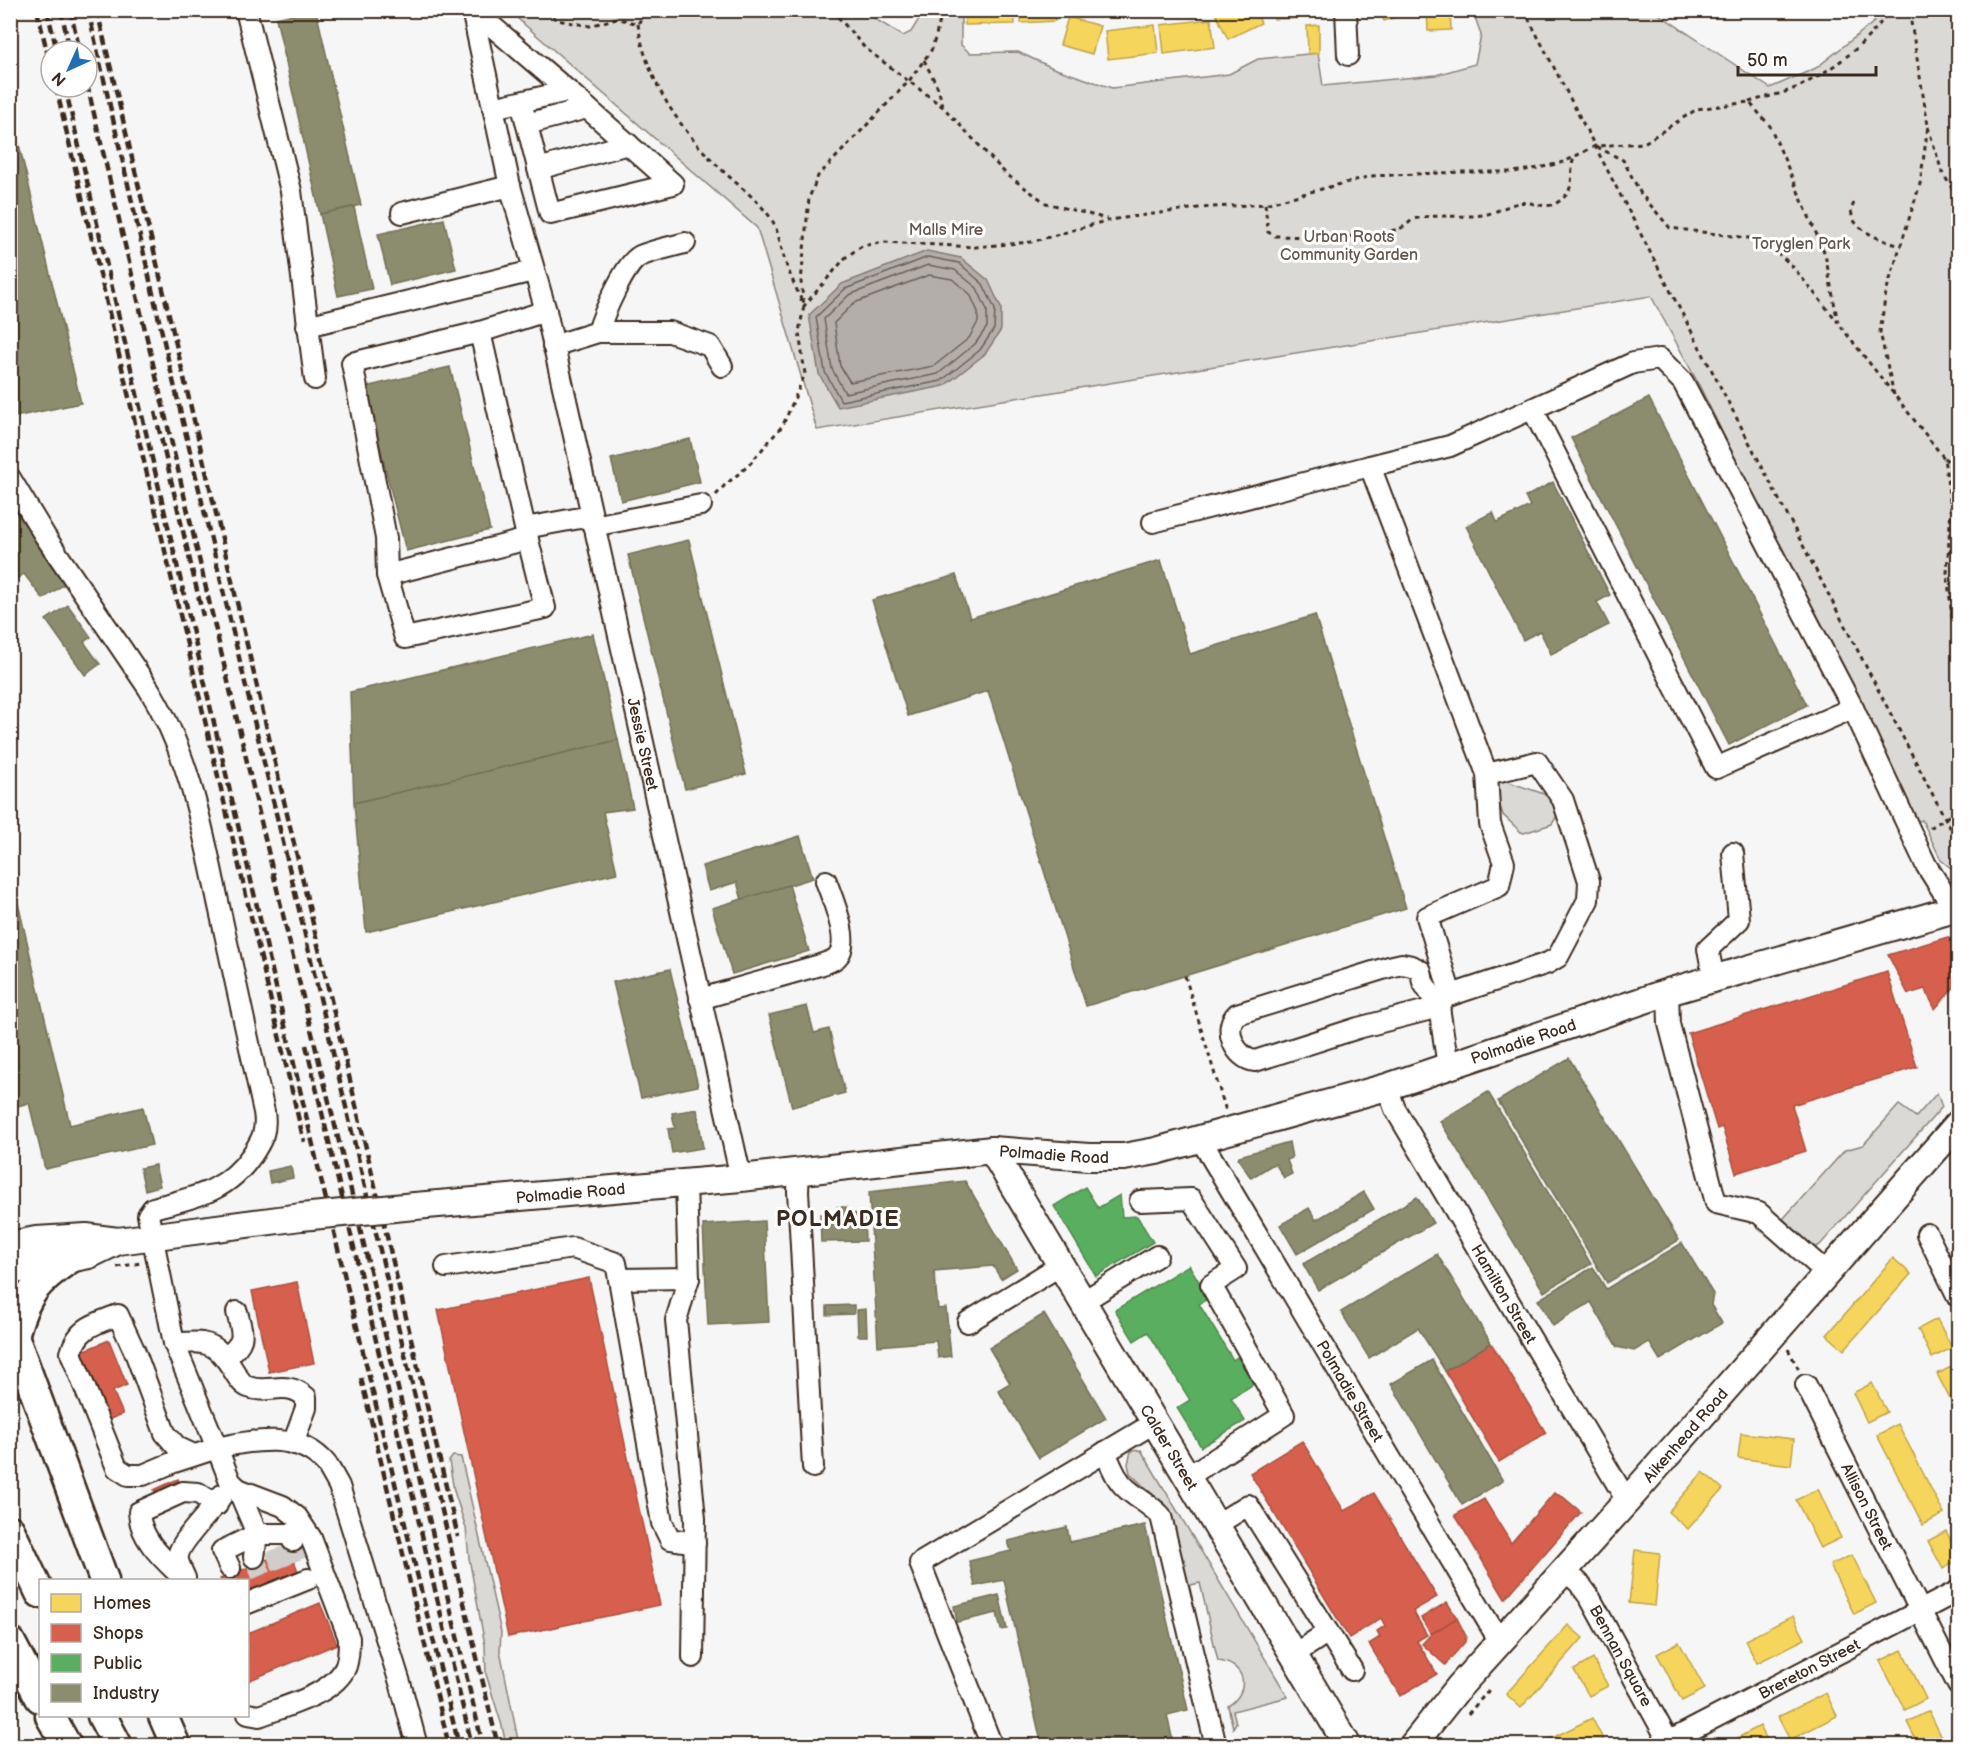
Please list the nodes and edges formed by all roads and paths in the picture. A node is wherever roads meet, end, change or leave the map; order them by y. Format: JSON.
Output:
{"nodes":[{"id":1,"x":246,"y":10,"type":"edge"},
{"id":2,"x":472,"y":10,"type":"edge"},
{"id":3,"x":546,"y":10,"type":"edge"},
{"id":4,"x":646,"y":10,"type":"edge"},
{"id":5,"x":832,"y":10,"type":"edge"},
{"id":6,"x":943,"y":10,"type":"edge"},
{"id":7,"x":1346,"y":10,"type":"edge"},
{"id":8,"x":1524,"y":10,"type":"edge"},
{"id":9,"x":1888,"y":10,"type":"edge"},
{"id":10,"x":1909,"y":10,"type":"edge"},
{"id":11,"x":638,"y":24,"type":"junction"},
{"id":12,"x":1347,"y":55,"type":"dead end"},
{"id":13,"x":924,"y":60,"type":"junction"},
{"id":14,"x":909,"y":81,"type":"junction"},
{"id":15,"x":568,"y":91,"type":"junction"},
{"id":16,"x":521,"y":102,"type":"junction"},
{"id":17,"x":1749,"y":102,"type":"junction"},
{"id":18,"x":943,"y":106,"type":"junction"},
{"id":19,"x":493,"y":108,"type":"junction"},
{"id":20,"x":587,"y":108,"type":"junction"},
{"id":21,"x":527,"y":124,"type":"junction"},
{"id":22,"x":1928,"y":126,"type":"junction"},
{"id":23,"x":628,"y":144,"type":"junction"},
{"id":24,"x":1595,"y":146,"type":"junction"},
{"id":25,"x":1574,"y":157,"type":"junction"},
{"id":26,"x":538,"y":169,"type":"junction"},
{"id":27,"x":510,"y":186,"type":"junction"},
{"id":28,"x":1959,"y":198,"type":"edge"},
{"id":29,"x":1854,"y":203,"type":"dead end"},
{"id":30,"x":1265,"y":204,"type":"junction"},
{"id":31,"x":402,"y":213,"type":"dead end"},
{"id":32,"x":1108,"y":220,"type":"junction"},
{"id":33,"x":685,"y":243,"type":"dead end"},
{"id":34,"x":1901,"y":246,"type":"junction"},
{"id":35,"x":533,"y":271,"type":"junction"},
{"id":36,"x":804,"y":306,"type":"junction"},
{"id":37,"x":546,"y":311,"type":"junction"},
{"id":38,"x":1838,"y":323,"type":"junction"},
{"id":39,"x":307,"y":326,"type":"junction"},
{"id":40,"x":480,"y":332,"type":"junction"},
{"id":41,"x":598,"y":332,"type":"junction"},
{"id":42,"x":553,"y":346,"type":"junction"},
{"id":43,"x":722,"y":366,"type":"dead end"},
{"id":44,"x":315,"y":379,"type":"dead end"},
{"id":45,"x":1895,"y":397,"type":"junction"},
{"id":46,"x":1533,"y":410,"type":"junction"},
{"id":47,"x":1944,"y":458,"type":"junction"},
{"id":48,"x":1370,"y":466,"type":"junction"},
{"id":49,"x":1959,"y":470,"type":"edge"},
{"id":50,"x":10,"y":478,"type":"edge"},
{"id":51,"x":701,"y":505,"type":"joint"},
{"id":52,"x":592,"y":521,"type":"junction"},
{"id":53,"x":1153,"y":522,"type":"dead end"},
{"id":54,"x":527,"y":534,"type":"junction"},
{"id":55,"x":1959,"y":540,"type":"edge"},
{"id":56,"x":1948,"y":555,"type":"junction"},
{"id":57,"x":387,"y":575,"type":"junction"},
{"id":58,"x":1959,"y":648,"type":"edge"},
{"id":59,"x":1853,"y":708,"type":"junction"},
{"id":60,"x":1487,"y":774,"type":"junction"},
{"id":61,"x":1959,"y":810,"type":"edge"},
{"id":62,"x":1946,"y":819,"type":"junction"},
{"id":63,"x":1912,"y":837,"type":"junction"},
{"id":64,"x":1959,"y":843,"type":"edge"},
{"id":65,"x":1733,"y":853,"type":"dead end"},
{"id":66,"x":826,"y":881,"type":"dead end"},
{"id":67,"x":1956,"y":909,"type":"edge"},
{"id":68,"x":1185,"y":976,"type":"dead end"},
{"id":69,"x":1714,"y":979,"type":"junction"},
{"id":70,"x":1668,"y":992,"type":"junction"},
{"id":71,"x":700,"y":999,"type":"junction"},
{"id":72,"x":1445,"y":1001,"type":"junction"},
{"id":73,"x":1448,"y":1066,"type":"junction"},
{"id":74,"x":1387,"y":1087,"type":"junction"},
{"id":75,"x":1959,"y":1124,"type":"edge"},
{"id":76,"x":1232,"y":1130,"type":"junction"},
{"id":77,"x":1201,"y":1140,"type":"junction"},
{"id":78,"x":992,"y":1150,"type":"junction"},
{"id":79,"x":799,"y":1172,"type":"junction"},
{"id":80,"x":741,"y":1178,"type":"junction"},
{"id":81,"x":686,"y":1183,"type":"junction"},
{"id":82,"x":1140,"y":1201,"type":"dead end"},
{"id":83,"x":1927,"y":1234,"type":"dead end"},
{"id":84,"x":152,"y":1237,"type":"junction"},
{"id":85,"x":118,"y":1240,"type":"junction"},
{"id":86,"x":10,"y":1245,"type":"edge"},
{"id":87,"x":1157,"y":1256,"type":"dead end"},
{"id":88,"x":71,"y":1258,"type":"junction"},
{"id":89,"x":1061,"y":1265,"type":"junction"},
{"id":90,"x":446,"y":1267,"type":"dead end"},
{"id":91,"x":10,"y":1270,"type":"edge"},
{"id":92,"x":1828,"y":1274,"type":"junction"},
{"id":93,"x":689,"y":1278,"type":"junction"},
{"id":94,"x":619,"y":1279,"type":"junction"},
{"id":95,"x":1959,"y":1296,"type":"edge"},
{"id":96,"x":1082,"y":1302,"type":"junction"},
{"id":97,"x":237,"y":1312,"type":"dead end"},
{"id":98,"x":968,"y":1322,"type":"dead end"},
{"id":99,"x":1779,"y":1329,"type":"junction"},
{"id":100,"x":12,"y":1330,"type":"edge"},
{"id":101,"x":174,"y":1343,"type":"junction"},
{"id":102,"x":225,"y":1358,"type":"junction"},
{"id":103,"x":1806,"y":1385,"type":"joint"},
{"id":104,"x":1154,"y":1423,"type":"junction"},
{"id":105,"x":293,"y":1444,"type":"junction"},
{"id":106,"x":216,"y":1448,"type":"junction"},
{"id":107,"x":1105,"y":1452,"type":"junction"},
{"id":108,"x":194,"y":1455,"type":"junction"},
{"id":109,"x":813,"y":1467,"type":"dead end"},
{"id":110,"x":1187,"y":1477,"type":"junction"},
{"id":111,"x":234,"y":1485,"type":"junction"},
{"id":112,"x":1627,"y":1501,"type":"junction"},
{"id":113,"x":217,"y":1505,"type":"junction"},
{"id":114,"x":1216,"y":1526,"type":"junction"},
{"id":115,"x":10,"y":1530,"type":"edge"},
{"id":116,"x":273,"y":1540,"type":"junction"},
{"id":117,"x":695,"y":1543,"type":"junction"},
{"id":118,"x":254,"y":1557,"type":"dead end"},
{"id":119,"x":230,"y":1568,"type":"dead end"},
{"id":120,"x":1564,"y":1570,"type":"junction"},
{"id":121,"x":103,"y":1579,"type":"edge"},
{"id":122,"x":184,"y":1579,"type":"edge"},
{"id":123,"x":185,"y":1579,"type":"edge"},
{"id":124,"x":295,"y":1581,"type":"dead end"},
{"id":125,"x":39,"y":1591,"type":"edge"},
{"id":126,"x":1959,"y":1592,"type":"edge"},
{"id":127,"x":249,"y":1602,"type":"edge"},
{"id":128,"x":1921,"y":1611,"type":"junction"},
{"id":129,"x":1329,"y":1632,"type":"junction"},
{"id":130,"x":10,"y":1641,"type":"edge"},
{"id":131,"x":1500,"y":1642,"type":"junction"},
{"id":132,"x":1293,"y":1654,"type":"junction"},
{"id":133,"x":693,"y":1657,"type":"dead end"},
{"id":134,"x":1352,"y":1670,"type":"dead end"},
{"id":135,"x":1959,"y":1685,"type":"edge"},
{"id":136,"x":39,"y":1696,"type":"edge"},
{"id":137,"x":249,"y":1714,"type":"edge"},
{"id":138,"x":51,"y":1717,"type":"edge"},
{"id":139,"x":103,"y":1717,"type":"edge"},
{"id":140,"x":163,"y":1717,"type":"edge"},
{"id":141,"x":1666,"y":1744,"type":"edge"},
{"id":142,"x":67,"y":1746,"type":"edge"},
{"id":143,"x":118,"y":1746,"type":"edge"},
{"id":144,"x":176,"y":1746,"type":"edge"},
{"id":145,"x":417,"y":1746,"type":"edge"},
{"id":146,"x":992,"y":1746,"type":"edge"},
{"id":147,"x":1216,"y":1746,"type":"edge"},
{"id":148,"x":1347,"y":1746,"type":"edge"},
{"id":149,"x":1412,"y":1746,"type":"edge"}],
"edges":[{"from":1,"to":39,"type":"street"},
{"from":2,"to":15,"type":"street"},
{"from":2,"to":19,"type":"street","name":"Jessie Street"},
{"from":3,"to":11,"type":"path"},
{"from":4,"to":11,"type":"path"},
{"from":5,"to":14,"type":"path"},
{"from":6,"to":13,"type":"path"},
{"from":7,"to":12,"type":"street"},
{"from":8,"to":24,"type":"path"},
{"from":9,"to":17,"type":"path"},
{"from":10,"to":22,"type":"path"},
{"from":11,"to":36,"type":"path"},
{"from":13,"to":14,"type":"path"},
{"from":13,"to":18,"type":"path"},
{"from":14,"to":18,"type":"path"},
{"from":14,"to":36,"type":"path"},
{"from":15,"to":16,"type":"street"},
{"from":15,"to":20,"type":"street"},
{"from":16,"to":19,"type":"street"},
{"from":16,"to":21,"type":"street"},
{"from":17,"to":24,"type":"path"},
{"from":17,"to":38,"type":"path"},
{"from":18,"to":32,"type":"path"},
{"from":19,"to":27,"type":"street","name":"Jessie Street"},
{"from":20,"to":21,"type":"street"},
{"from":20,"to":23,"type":"street"},
{"from":21,"to":26,"type":"street"},
{"from":22,"to":28,"type":"path"},
{"from":22,"to":34,"type":"path"},
{"from":23,"to":26,"type":"street"},
{"from":23,"to":26,"type":"street"},
{"from":24,"to":25,"type":"path"},
{"from":24,"to":38,"type":"path"},
{"from":24,"to":62,"type":"path"},
{"from":25,"to":30,"type":"path"},
{"from":25,"to":30,"type":"path"},
{"from":27,"to":31,"type":"street"},
{"from":27,"to":35,"type":"street","name":"Jessie Street"},
{"from":29,"to":34,"type":"path"},
{"from":30,"to":32,"type":"path"},
{"from":32,"to":36,"type":"path"},
{"from":33,"to":41,"type":"street"},
{"from":34,"to":45,"type":"path"},
{"from":35,"to":37,"type":"street","name":"Jessie Street"},
{"from":35,"to":39,"type":"street"},
{"from":36,"to":51,"type":"path"},
{"from":37,"to":40,"type":"street"},
{"from":37,"to":42,"type":"street","name":"Jessie Street"},
{"from":38,"to":45,"type":"path"},
{"from":39,"to":44,"type":"street"},
{"from":40,"to":54,"type":"street"},
{"from":40,"to":57,"type":"street"},
{"from":41,"to":42,"type":"street"},
{"from":41,"to":43,"type":"street"},
{"from":42,"to":52,"type":"street","name":"Jessie Street"},
{"from":45,"to":47,"type":"path"},
{"from":46,"to":48,"type":"street"},
{"from":46,"to":59,"type":"street"},
{"from":46,"to":59,"type":"street"},
{"from":47,"to":49,"type":"path"},
{"from":47,"to":56,"type":"path"},
{"from":48,"to":53,"type":"street"},
{"from":48,"to":60,"type":"street"},
{"from":50,"to":84,"type":"street"},
{"from":51,"to":52,"type":"street"},
{"from":52,"to":54,"type":"street"},
{"from":52,"to":71,"type":"street","name":"Jessie Street"},
{"from":54,"to":57,"type":"street"},
{"from":54,"to":57,"type":"street"},
{"from":55,"to":56,"type":"path"},
{"from":56,"to":58,"type":"path"},
{"from":59,"to":63,"type":"street"},
{"from":60,"to":72,"type":"street"},
{"from":60,"to":72,"type":"street"},
{"from":61,"to":62,"type":"path"},
{"from":62,"to":63,"type":"path"},
{"from":62,"to":64,"type":"path"},
{"from":63,"to":67,"type":"street"},
{"from":65,"to":69,"type":"street"},
{"from":66,"to":71,"type":"street"},
{"from":67,"to":69,"type":"main road","name":"Polmadie Road"},
{"from":68,"to":76,"type":"path"},
{"from":69,"to":70,"type":"main road","name":"Polmadie Road"},
{"from":70,"to":73,"type":"main road","name":"Polmadie Road"},
{"from":70,"to":92,"type":"street"},
{"from":71,"to":80,"type":"street","name":"Jessie Street"},
{"from":72,"to":72,"type":"street"},
{"from":72,"to":73,"type":"street"},
{"from":73,"to":74,"type":"main road","name":"Polmadie Road"},
{"from":74,"to":76,"type":"main road","name":"Polmadie Road"},
{"from":74,"to":112,"type":"street","name":"Hamilton Street"},
{"from":75,"to":92,"type":"main road","name":"Aikenhead Road"},
{"from":76,"to":77,"type":"main road","name":"Polmadie Road"},
{"from":77,"to":78,"type":"main road","name":"Polmadie Road"},
{"from":77,"to":131,"type":"street","name":"Polmadie Street"},
{"from":78,"to":79,"type":"main road","name":"Polmadie Road"},
{"from":78,"to":89,"type":"main road","name":"Calder Street"},
{"from":79,"to":80,"type":"main road","name":"Polmadie Road"},
{"from":79,"to":109,"type":"street"},
{"from":80,"to":81,"type":"main road","name":"Polmadie Road"},
{"from":81,"to":84,"type":"main road","name":"Polmadie Road","bridge":true},
{"from":81,"to":93,"type":"street"},
{"from":82,"to":110,"type":"street"},
{"from":83,"to":95,"type":"street"},
{"from":84,"to":85,"type":"main road","name":"Polmadie Road"},
{"from":84,"to":101,"type":"street"},
{"from":85,"to":86,"type":"main road","name":"Polmadie Road"},
{"from":85,"to":88,"type":"main road","name":"Polmadie Road"},
{"from":87,"to":96,"type":"street"},
{"from":88,"to":91,"type":"main road","name":"Polmadie Road"},
{"from":88,"to":100,"type":"highway"},
{"from":89,"to":96,"type":"main road","name":"Calder Street"},
{"from":89,"to":98,"type":"street"},
{"from":90,"to":94,"type":"street"},
{"from":92,"to":99,"type":"main road","name":"Aikenhead Road"},
{"from":93,"to":94,"type":"street"},
{"from":93,"to":117,"type":"street"},
{"from":94,"to":117,"type":"street"},
{"from":96,"to":104,"type":"main road","name":"Calder Street"},
{"from":97,"to":102,"type":"street"},
{"from":99,"to":103,"type":"path"},
{"from":99,"to":112,"type":"main road","name":"Aikenhead Road"},
{"from":100,"to":121,"type":"highway"},
{"from":101,"to":102,"type":"street"},
{"from":101,"to":106,"type":"street"},
{"from":102,"to":105,"type":"street"},
{"from":103,"to":128,"type":"street","name":"Allison Street"},
{"from":104,"to":107,"type":"street"},
{"from":104,"to":110,"type":"main road","name":"Calder Street"},
{"from":105,"to":106,"type":"street"},
{"from":105,"to":145,"type":"street"},
{"from":106,"to":108,"type":"street"},
{"from":106,"to":111,"type":"street"},
{"from":107,"to":146,"type":"street"},
{"from":107,"to":147,"type":"street"},
{"from":108,"to":108,"type":"street"},
{"from":110,"to":114,"type":"main road","name":"Calder Street"},
{"from":111,"to":113,"type":"street"},
{"from":111,"to":116,"type":"street"},
{"from":111,"to":137,"type":"street"},
{"from":112,"to":120,"type":"main road","name":"Aikenhead Road"},
{"from":113,"to":122,"type":"street"},
{"from":113,"to":123,"type":"street"},
{"from":114,"to":129,"type":"street"},
{"from":114,"to":132,"type":"main road","name":"Calder Street"},
{"from":115,"to":125,"type":"highway"},
{"from":116,"to":118,"type":"street"},
{"from":116,"to":119,"type":"street"},
{"from":117,"to":133,"type":"street"},
{"from":120,"to":131,"type":"main road","name":"Aikenhead Road"},
{"from":120,"to":141,"type":"street","name":"Bennan Square"},
{"from":124,"to":127,"type":"street"},
{"from":126,"to":128,"type":"street","name":"Brereton Street"},
{"from":128,"to":135,"type":"street","name":"Allison Street"},
{"from":128,"to":141,"type":"street","name":"Brereton Street"},
{"from":129,"to":132,"type":"street"},
{"from":129,"to":134,"type":"street"},
{"from":130,"to":136,"type":"highway"},
{"from":131,"to":149,"type":"main road","name":"Aikenhead Road"},
{"from":132,"to":148,"type":"main road","name":"Calder Street"},
{"from":138,"to":142,"type":"highway"},
{"from":139,"to":143,"type":"highway"},
{"from":140,"to":144,"type":"highway"}]}
